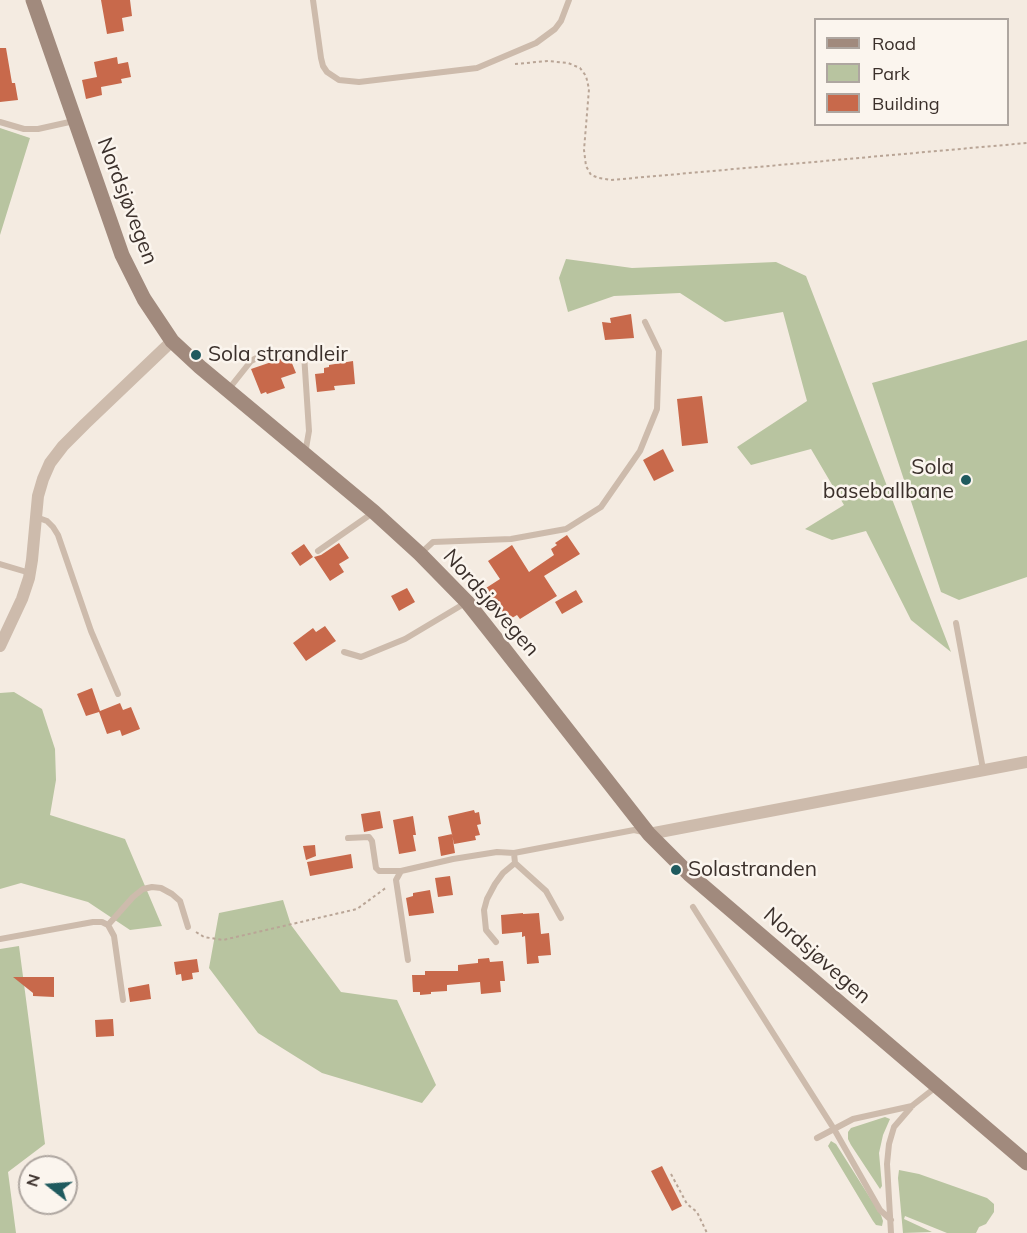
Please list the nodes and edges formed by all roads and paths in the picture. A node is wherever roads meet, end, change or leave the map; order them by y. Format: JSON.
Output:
{"nodes":[{"id":1,"x":33,"y":0,"type":"edge"},
{"id":2,"x":313,"y":0,"type":"edge"},
{"id":3,"x":569,"y":0,"type":"edge"},
{"id":4,"x":512,"y":64,"type":"dead end"},
{"id":5,"x":75,"y":121,"type":"junction"},
{"id":6,"x":0,"y":122,"type":"edge"},
{"id":7,"x":1027,"y":143,"type":"edge"},
{"id":8,"x":645,"y":322,"type":"dead end"},
{"id":9,"x":172,"y":341,"type":"junction"},
{"id":10,"x":264,"y":354,"type":"dead end"},
{"id":11,"x":304,"y":354,"type":"dead end"},
{"id":12,"x":228,"y":391,"type":"junction"},
{"id":13,"x":305,"y":454,"type":"junction"},
{"id":14,"x":374,"y":512,"type":"junction"},
{"id":15,"x":35,"y":517,"type":"junction"},
{"id":16,"x":318,"y":551,"type":"dead end"},
{"id":17,"x":420,"y":554,"type":"junction"},
{"id":18,"x":0,"y":564,"type":"edge"},
{"id":19,"x":30,"y":573,"type":"junction"},
{"id":20,"x":466,"y":602,"type":"junction"},
{"id":21,"x":956,"y":623,"type":"dead end"},
{"id":22,"x":0,"y":646,"type":"edge"},
{"id":23,"x":344,"y":652,"type":"dead end"},
{"id":24,"x":118,"y":694,"type":"dead end"},
{"id":25,"x":1027,"y":762,"type":"edge"},
{"id":26,"x":983,"y":769,"type":"junction"},
{"id":27,"x":649,"y":834,"type":"junction"},
{"id":28,"x":348,"y":838,"type":"dead end"},
{"id":29,"x":514,"y":853,"type":"junction"},
{"id":30,"x":515,"y":863,"type":"junction"},
{"id":31,"x":401,"y":871,"type":"junction"},
{"id":32,"x":396,"y":880,"type":"junction"},
{"id":33,"x":693,"y":907,"type":"dead end"},
{"id":34,"x":561,"y":918,"type":"dead end"},
{"id":35,"x":108,"y":925,"type":"junction"},
{"id":36,"x":188,"y":927,"type":"joint"},
{"id":37,"x":0,"y":939,"type":"edge"},
{"id":38,"x":496,"y":942,"type":"dead end"},
{"id":39,"x":408,"y":960,"type":"dead end"},
{"id":40,"x":123,"y":1000,"type":"dead end"},
{"id":41,"x":936,"y":1087,"type":"junction"},
{"id":42,"x":913,"y":1105,"type":"junction"},
{"id":43,"x":834,"y":1129,"type":"junction"},
{"id":44,"x":817,"y":1138,"type":"dead end"},
{"id":45,"x":1027,"y":1163,"type":"edge"},
{"id":46,"x":670,"y":1174,"type":"dead end"},
{"id":47,"x":891,"y":1220,"type":"junction"},
{"id":48,"x":707,"y":1233,"type":"edge"},
{"id":49,"x":891,"y":1233,"type":"edge"}],
"edges":[{"from":1,"to":5,"type":"street","name":"Nordsjøvegen"},
{"from":2,"to":3,"type":"lane"},
{"from":4,"to":7,"type":"path"},
{"from":5,"to":6,"type":"lane"},
{"from":5,"to":9,"type":"street","name":"Nordsjøvegen"},
{"from":8,"to":17,"type":"lane"},
{"from":9,"to":12,"type":"street","name":"Nordsjøvegen"},
{"from":9,"to":15,"type":"street"},
{"from":10,"to":12,"type":"lane"},
{"from":11,"to":13,"type":"lane"},
{"from":12,"to":13,"type":"street","name":"Nordsjøvegen"},
{"from":13,"to":14,"type":"street","name":"Nordsjøvegen"},
{"from":14,"to":16,"type":"lane"},
{"from":14,"to":17,"type":"street","name":"Nordsjøvegen"},
{"from":15,"to":19,"type":"street"},
{"from":15,"to":24,"type":"lane"},
{"from":17,"to":20,"type":"street","name":"Nordsjøvegen"},
{"from":18,"to":19,"type":"lane"},
{"from":19,"to":22,"type":"street"},
{"from":20,"to":23,"type":"lane"},
{"from":20,"to":27,"type":"street","name":"Nordsjøvegen"},
{"from":21,"to":26,"type":"lane"},
{"from":25,"to":26,"type":"street"},
{"from":26,"to":27,"type":"street"},
{"from":27,"to":29,"type":"lane"},
{"from":27,"to":41,"type":"street","name":"Nordsjøvegen"},
{"from":28,"to":31,"type":"lane"},
{"from":29,"to":30,"type":"lane"},
{"from":29,"to":31,"type":"lane"},
{"from":30,"to":34,"type":"lane"},
{"from":30,"to":38,"type":"lane"},
{"from":31,"to":32,"type":"lane"},
{"from":32,"to":36,"type":"path"},
{"from":32,"to":39,"type":"lane"},
{"from":33,"to":43,"type":"lane"},
{"from":35,"to":36,"type":"lane"},
{"from":35,"to":37,"type":"lane"},
{"from":35,"to":40,"type":"lane"},
{"from":41,"to":42,"type":"lane"},
{"from":41,"to":45,"type":"street","name":"Nordsjøvegen"},
{"from":42,"to":43,"type":"lane"},
{"from":42,"to":47,"type":"lane"},
{"from":43,"to":44,"type":"lane"},
{"from":43,"to":47,"type":"lane"},
{"from":46,"to":48,"type":"path"},
{"from":47,"to":49,"type":"lane"}]}
